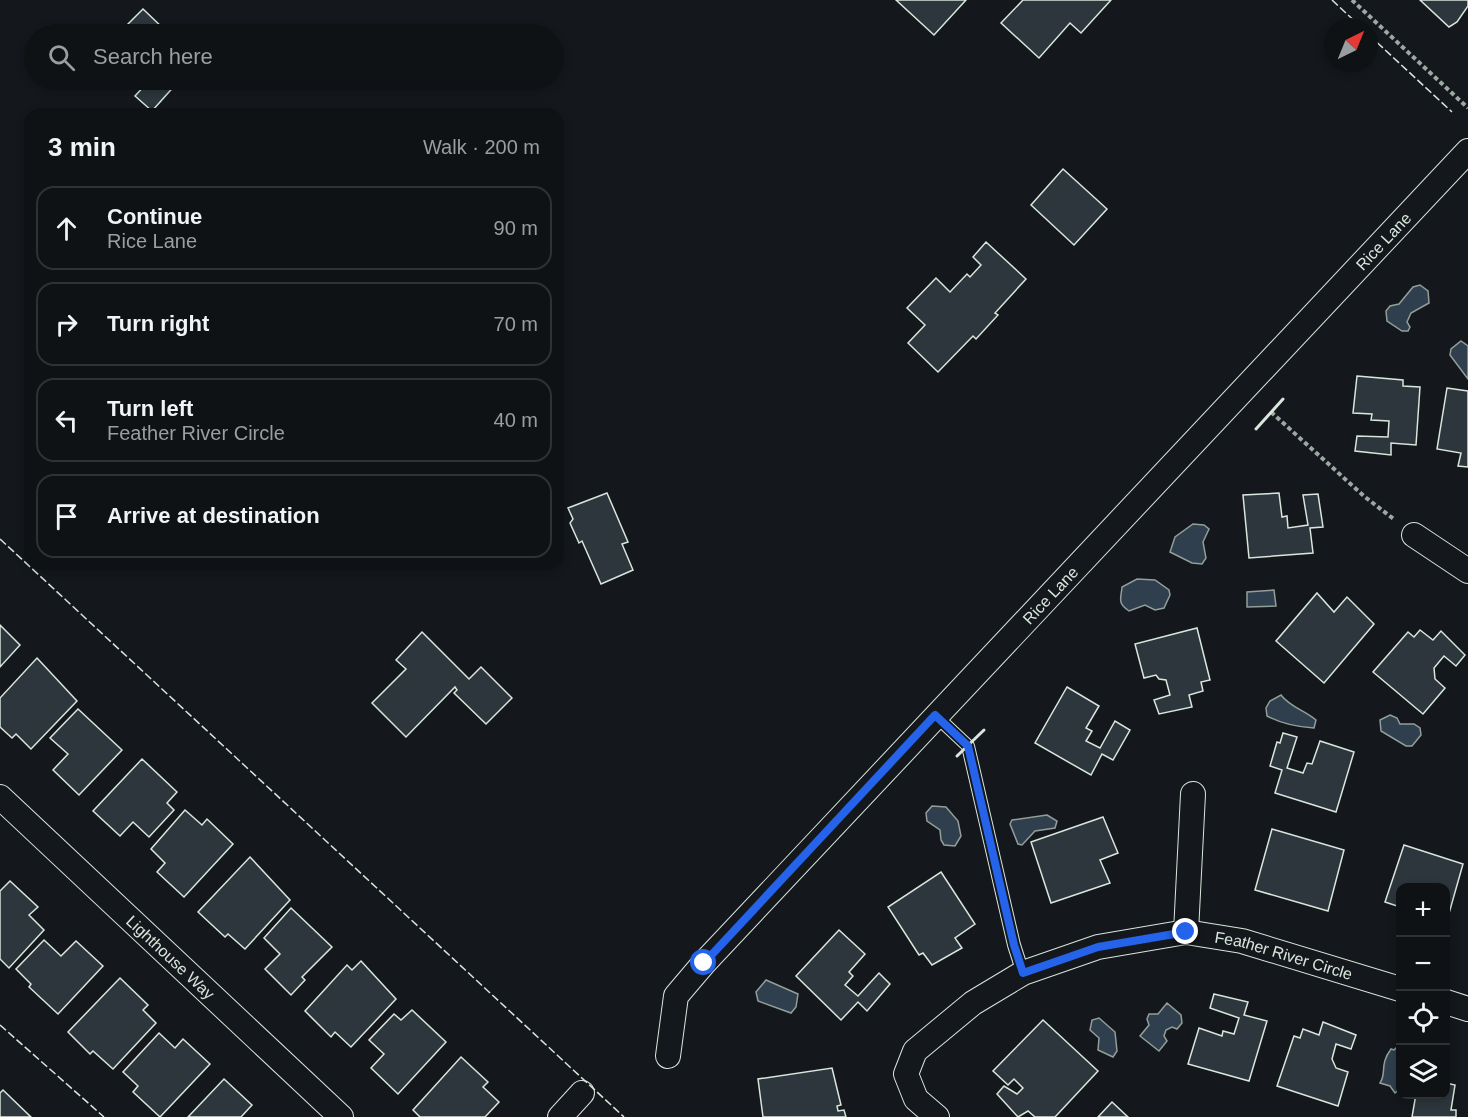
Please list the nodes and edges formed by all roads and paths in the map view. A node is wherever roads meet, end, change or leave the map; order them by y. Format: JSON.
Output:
{"nodes":[{"id":1,"x":1352,"y":0,"type":"edge"},
{"id":2,"x":1468,"y":108,"type":"edge"},
{"id":3,"x":1468,"y":151,"type":"edge"},
{"id":4,"x":1271,"y":412,"type":"dead end"},
{"id":5,"x":1414,"y":535,"type":"joint"},
{"id":6,"x":1468,"y":571,"type":"edge"},
{"id":7,"x":935,"y":715,"type":"junction"},
{"id":8,"x":1193,"y":794,"type":"dead end"},
{"id":9,"x":0,"y":797,"type":"edge"},
{"id":10,"x":1186,"y":932,"type":"junction"},
{"id":11,"x":1023,"y":973,"type":"junction"},
{"id":12,"x":1396,"y":987,"type":"edge"},
{"id":13,"x":1450,"y":1003,"type":"edge"},
{"id":14,"x":1468,"y":1009,"type":"edge"},
{"id":15,"x":668,"y":1056,"type":"dead end"},
{"id":16,"x":582,"y":1093,"type":"dead end"},
{"id":17,"x":341,"y":1117,"type":"edge"},
{"id":18,"x":560,"y":1117,"type":"edge"},
{"id":19,"x":938,"y":1117,"type":"edge"}],
"edges":[{"from":1,"to":2,"type":"path"},
{"from":3,"to":7,"type":"street","name":"Rice Lane"},
{"from":4,"to":5,"type":"path"},
{"from":5,"to":6,"type":"street"},
{"from":7,"to":11,"type":"lane"},
{"from":7,"to":15,"type":"street","name":"Rice Lane"},
{"from":8,"to":10,"type":"street"},
{"from":9,"to":17,"type":"street","name":"Lighthouse Way"},
{"from":10,"to":11,"type":"street","name":"Feather River Circle"},
{"from":10,"to":12,"type":"street","name":"Feather River Circle"},
{"from":11,"to":19,"type":"street","name":"Feather River Circle"},
{"from":13,"to":14,"type":"street"},
{"from":16,"to":18,"type":"street"}]}
